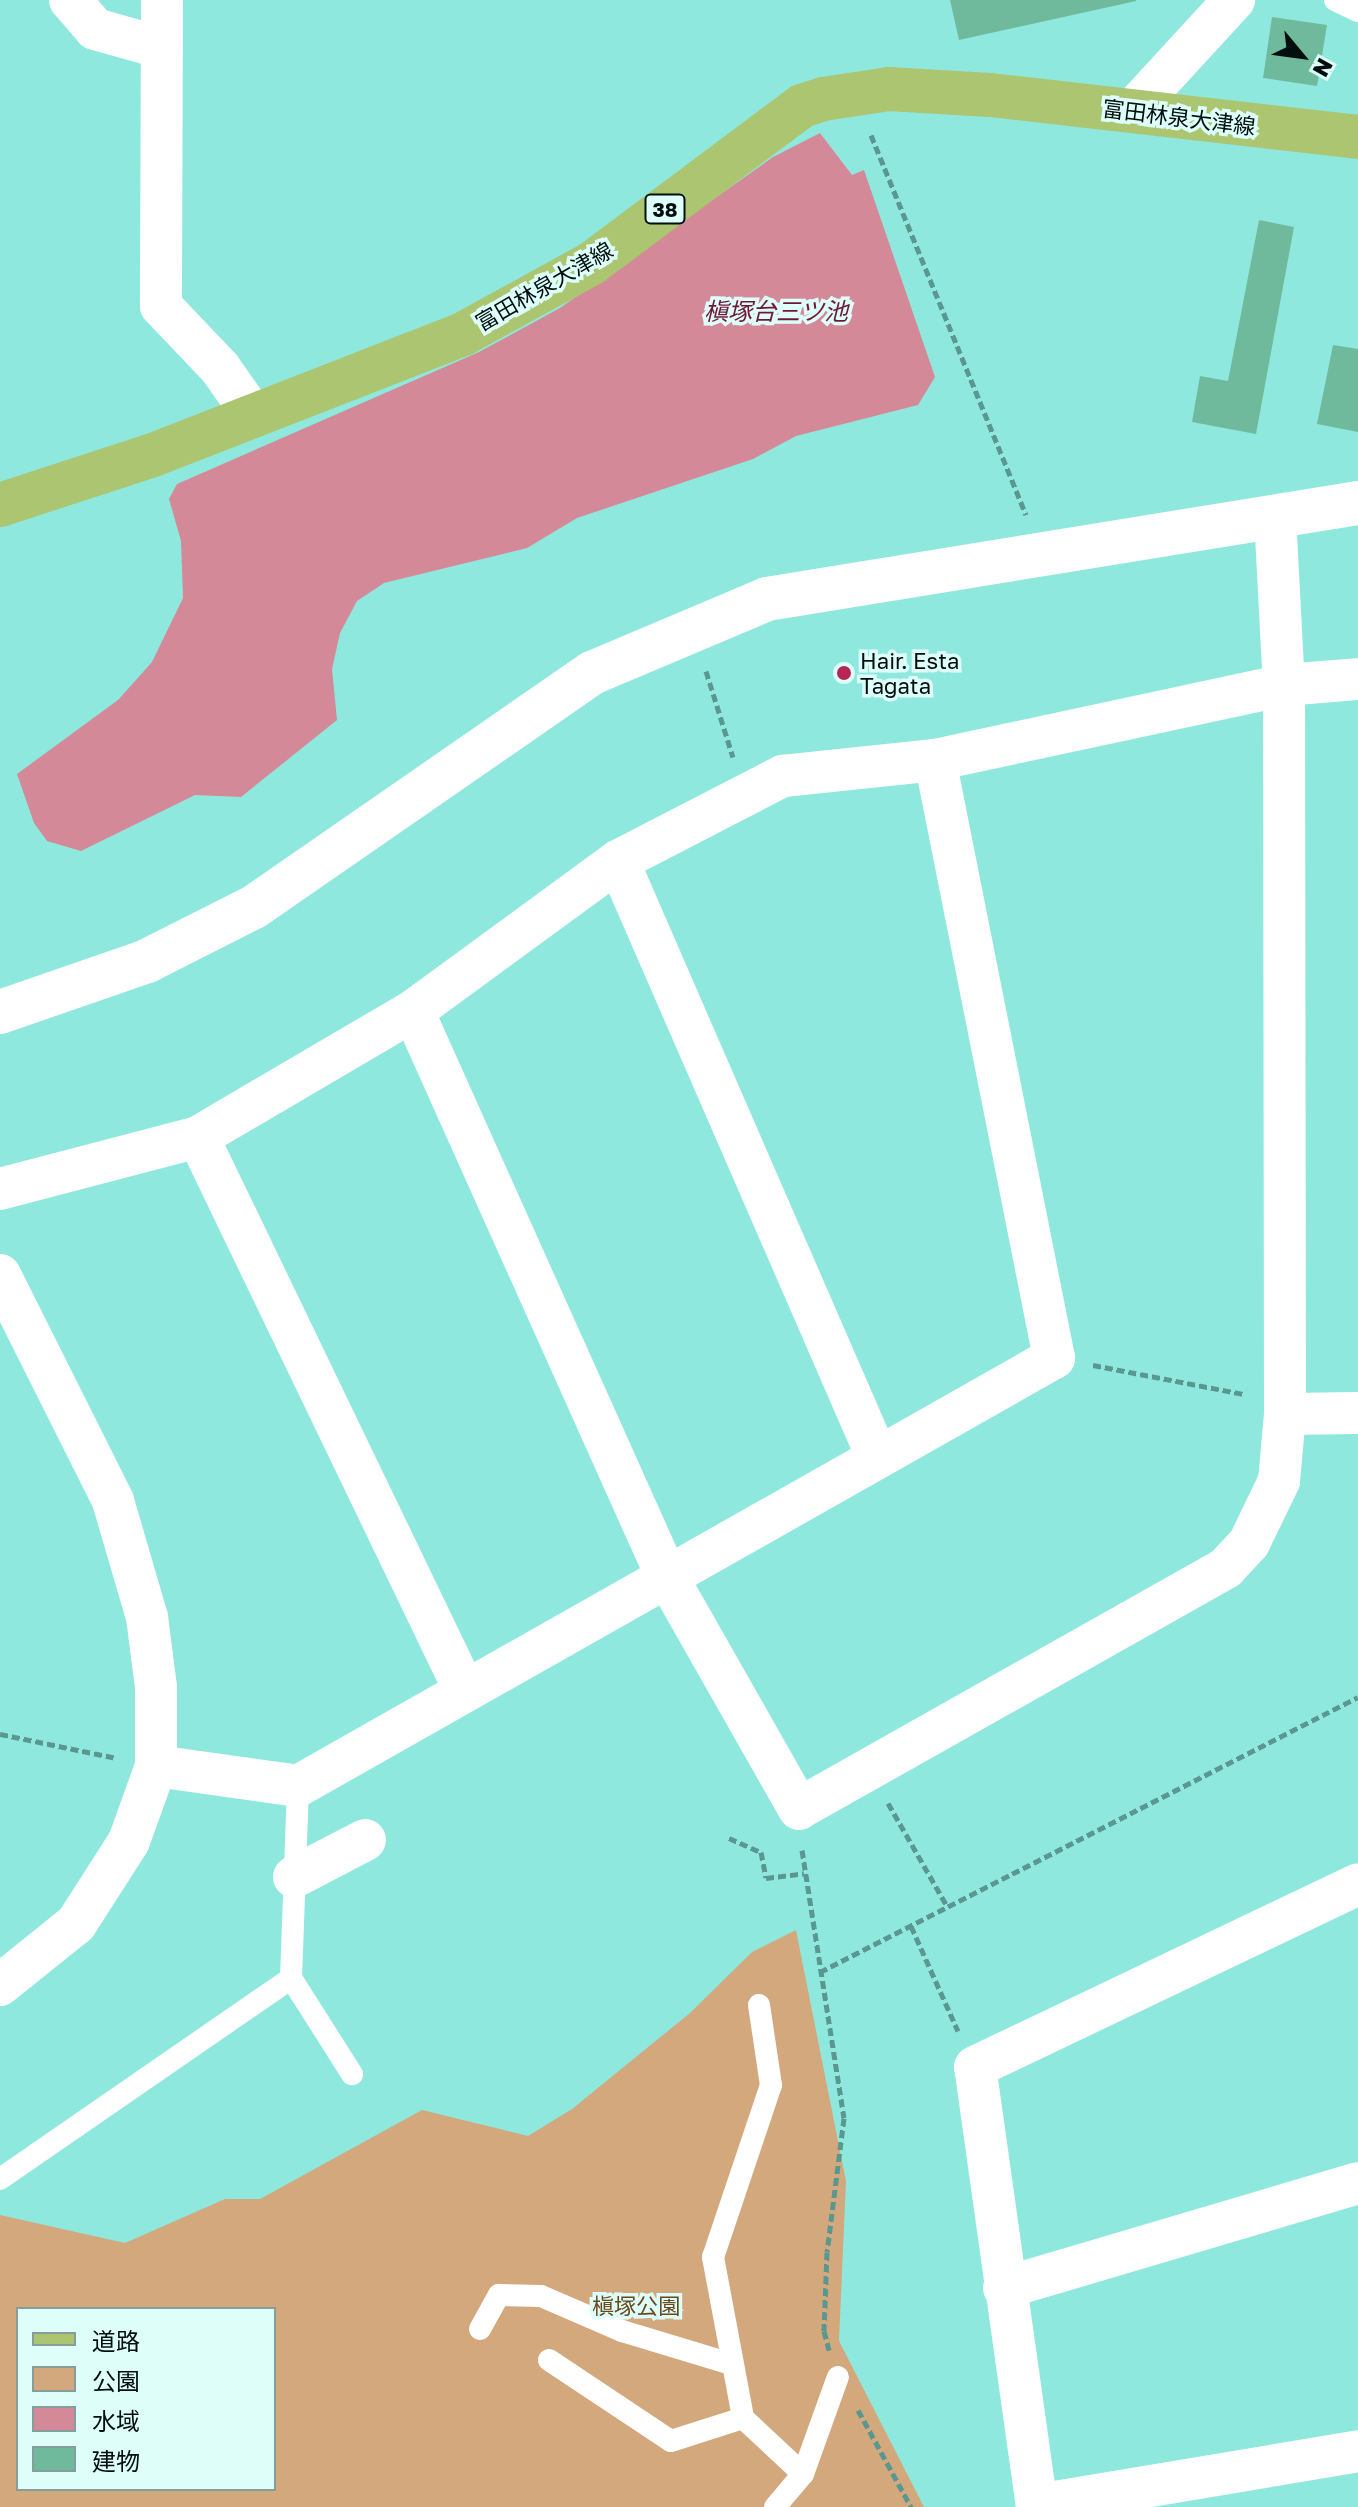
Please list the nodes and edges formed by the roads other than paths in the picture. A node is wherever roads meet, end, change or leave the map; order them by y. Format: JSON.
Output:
{"nodes":[{"id":1,"x":70,"y":0,"type":"edge"},
{"id":2,"x":162,"y":0,"type":"edge"},
{"id":3,"x":1234,"y":0,"type":"edge"},
{"id":4,"x":1335,"y":0,"type":"edge"},
{"id":5,"x":1358,"y":11,"type":"edge"},
{"id":6,"x":159,"y":47,"type":"junction"},
{"id":7,"x":1132,"y":111,"type":"junction"},
{"id":8,"x":1358,"y":137,"type":"edge"},
{"id":9,"x":253,"y":415,"type":"junction"},
{"id":10,"x":1358,"y":503,"type":"edge"},
{"id":11,"x":0,"y":505,"type":"edge"},
{"id":12,"x":1275,"y":516,"type":"junction"},
{"id":13,"x":1358,"y":679,"type":"edge"},
{"id":14,"x":1284,"y":685,"type":"junction"},
{"id":15,"x":935,"y":760,"type":"junction"},
{"id":16,"x":618,"y":861,"type":"junction"},
{"id":17,"x":413,"y":1011,"type":"junction"},
{"id":18,"x":0,"y":1012,"type":"edge"},
{"id":19,"x":198,"y":1137,"type":"junction"},
{"id":20,"x":0,"y":1189,"type":"edge"},
{"id":21,"x":0,"y":1275,"type":"edge"},
{"id":22,"x":1285,"y":1408,"type":"junction"},
{"id":23,"x":1358,"y":1413,"type":"edge"},
{"id":24,"x":876,"y":1454,"type":"junction"},
{"id":25,"x":666,"y":1575,"type":"junction"},
{"id":26,"x":465,"y":1691,"type":"junction"},
{"id":27,"x":156,"y":1766,"type":"junction"},
{"id":28,"x":298,"y":1786,"type":"junction"},
{"id":29,"x":365,"y":1840,"type":"dead end"},
{"id":30,"x":294,"y":1877,"type":"junction"},
{"id":31,"x":1358,"y":1884,"type":"edge"},
{"id":32,"x":291,"y":1978,"type":"junction"},
{"id":33,"x":0,"y":1985,"type":"edge"},
{"id":34,"x":759,"y":2005,"type":"dead end"},
{"id":35,"x":352,"y":2074,"type":"dead end"},
{"id":36,"x":0,"y":2179,"type":"edge"},
{"id":37,"x":1358,"y":2183,"type":"edge"},
{"id":38,"x":1004,"y":2288,"type":"junction"},
{"id":39,"x":480,"y":2329,"type":"dead end"},
{"id":40,"x":549,"y":2360,"type":"dead end"},
{"id":41,"x":731,"y":2364,"type":"junction"},
{"id":42,"x":838,"y":2377,"type":"road end"},
{"id":43,"x":743,"y":2418,"type":"junction"},
{"id":44,"x":1358,"y":2451,"type":"edge"},
{"id":45,"x":803,"y":2474,"type":"junction"},
{"id":46,"x":1037,"y":2506,"type":"edge"},
{"id":47,"x":775,"y":2507,"type":"edge"}],
"edges":[{"from":1,"to":6,"type":"street"},
{"from":2,"to":6,"type":"street"},
{"from":3,"to":7,"type":"street"},
{"from":4,"to":5,"type":"lane"},
{"from":6,"to":9,"type":"street"},
{"from":7,"to":8,"type":"main road","name":"富田林泉大津線","number":"38"},
{"from":7,"to":9,"type":"main road","name":"富田林泉大津線","number":"38"},
{"from":9,"to":11,"type":"main road","name":"富田林泉大津線","number":"38"},
{"from":10,"to":12,"type":"street"},
{"from":12,"to":14,"type":"street"},
{"from":12,"to":18,"type":"street"},
{"from":13,"to":14,"type":"street"},
{"from":14,"to":15,"type":"street"},
{"from":14,"to":22,"type":"street"},
{"from":15,"to":16,"type":"street"},
{"from":15,"to":24,"type":"street"},
{"from":16,"to":17,"type":"street"},
{"from":16,"to":24,"type":"street"},
{"from":17,"to":19,"type":"street"},
{"from":17,"to":25,"type":"street"},
{"from":19,"to":20,"type":"street"},
{"from":19,"to":26,"type":"street"},
{"from":21,"to":27,"type":"street"},
{"from":22,"to":23,"type":"street"},
{"from":22,"to":25,"type":"street"},
{"from":24,"to":25,"type":"street"},
{"from":25,"to":26,"type":"street"},
{"from":26,"to":28,"type":"street"},
{"from":27,"to":28,"type":"street"},
{"from":27,"to":33,"type":"street"},
{"from":28,"to":30,"type":"lane"},
{"from":29,"to":30,"type":"street"},
{"from":30,"to":32,"type":"lane"},
{"from":31,"to":38,"type":"street"},
{"from":32,"to":35,"type":"lane"},
{"from":32,"to":36,"type":"lane"},
{"from":34,"to":41,"type":"lane"},
{"from":37,"to":38,"type":"street"},
{"from":38,"to":46,"type":"street"},
{"from":39,"to":41,"type":"lane"},
{"from":40,"to":43,"type":"lane"},
{"from":41,"to":43,"type":"lane"},
{"from":42,"to":45,"type":"lane"},
{"from":43,"to":45,"type":"lane"},
{"from":44,"to":46,"type":"street"},
{"from":45,"to":47,"type":"lane"}]}
